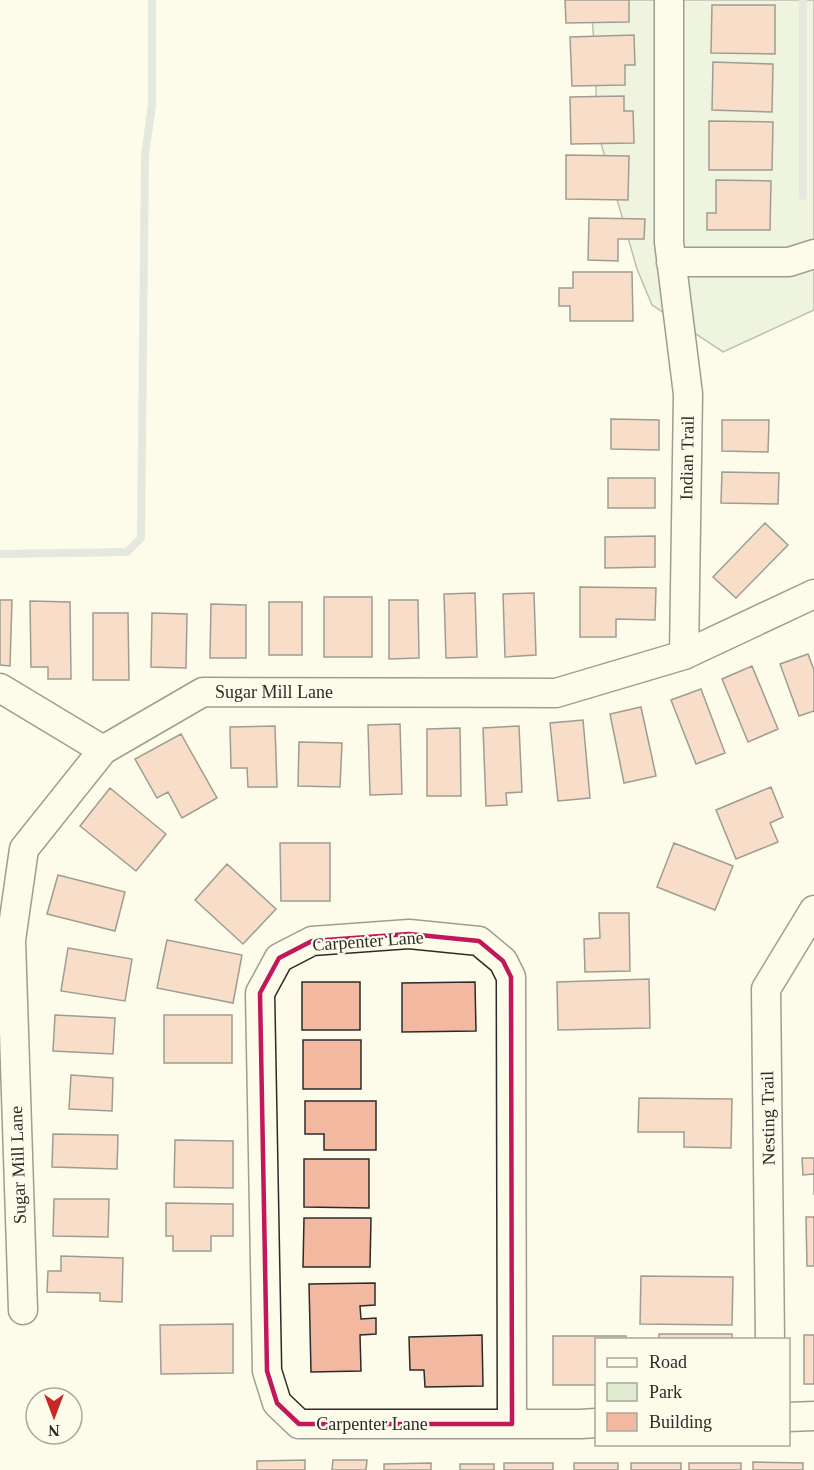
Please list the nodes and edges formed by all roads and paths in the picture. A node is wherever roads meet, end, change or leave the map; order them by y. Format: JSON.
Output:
{"nodes":[{"id":1,"x":669,"y":0,"type":"edge"},
{"id":2,"x":814,"y":254,"type":"edge"},
{"id":3,"x":671,"y":262,"type":"junction"},
{"id":4,"x":814,"y":594,"type":"edge"},
{"id":5,"x":684,"y":655,"type":"junction"},
{"id":6,"x":0,"y":688,"type":"edge"},
{"id":7,"x":103,"y":750,"type":"junction"},
{"id":8,"x":814,"y":910,"type":"edge"},
{"id":9,"x":6,"y":940,"type":"edge"},
{"id":10,"x":23,"y":1310,"type":"dead end"},
{"id":11,"x":770,"y":1338,"type":"edge"},
{"id":12,"x":790,"y":1416,"type":"edge"},
{"id":13,"x":814,"y":1416,"type":"edge"},
{"id":14,"x":595,"y":1423,"type":"edge"},
{"id":15,"x":512,"y":1424,"type":"junction"}],
"edges":[{"from":1,"to":3,"type":"street","name":"Indian Trail"},
{"from":2,"to":3,"type":"street"},
{"from":3,"to":5,"type":"street","name":"Indian Trail"},
{"from":4,"to":5,"type":"street","name":"Sugar Mill Lane"},
{"from":5,"to":7,"type":"street","name":"Sugar Mill Lane"},
{"from":6,"to":7,"type":"street"},
{"from":7,"to":9,"type":"street","name":"Sugar Mill Lane"},
{"from":8,"to":11,"type":"street","name":"Nesting Trail"},
{"from":9,"to":10,"type":"street","name":"Sugar Mill Lane"},
{"from":12,"to":13,"type":"street"},
{"from":14,"to":15,"type":"street","name":"Carpenter Lane"},
{"from":15,"to":15,"type":"street","name":"Carpenter Lane"}]}
